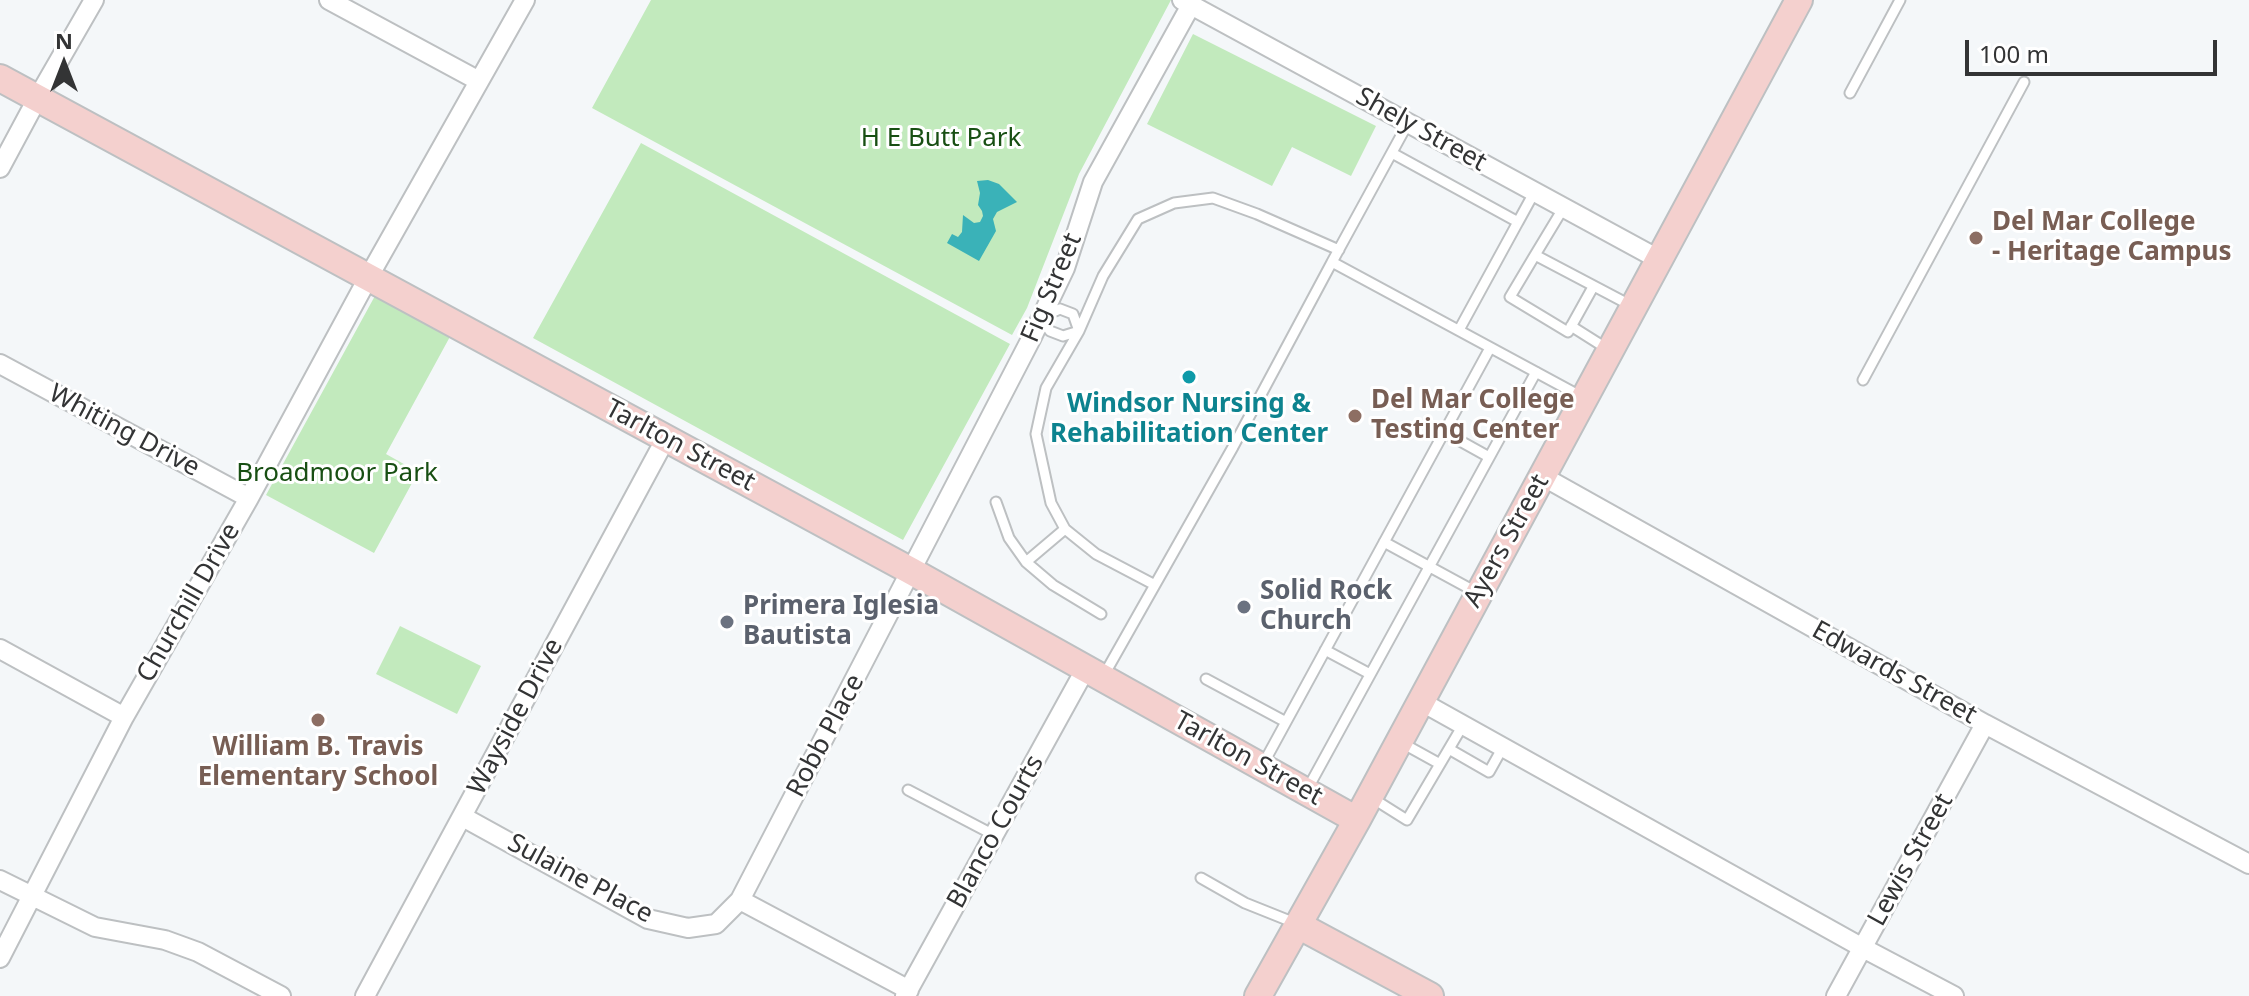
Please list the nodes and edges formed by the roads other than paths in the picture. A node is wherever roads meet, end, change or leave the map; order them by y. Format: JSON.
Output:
{"nodes":[{"id":1,"x":94,"y":0,"type":"edge"},
{"id":2,"x":329,"y":0,"type":"edge"},
{"id":3,"x":525,"y":0,"type":"edge"},
{"id":4,"x":1799,"y":0,"type":"edge"},
{"id":5,"x":1900,"y":0,"type":"edge"},
{"id":6,"x":1187,"y":2,"type":"edge"},
{"id":7,"x":0,"y":78,"type":"edge"},
{"id":8,"x":479,"y":81,"type":"junction"},
{"id":9,"x":2024,"y":82,"type":"dead end"},
{"id":10,"x":1850,"y":93,"type":"dead end"},
{"id":11,"x":37,"y":99,"type":"junction"},
{"id":12,"x":1408,"y":123,"type":"junction"},
{"id":13,"x":1392,"y":153,"type":"junction"},
{"id":14,"x":0,"y":168,"type":"edge"},
{"id":15,"x":1535,"y":191,"type":"junction"},
{"id":16,"x":1564,"y":207,"type":"junction"},
{"id":17,"x":1518,"y":222,"type":"junction"},
{"id":18,"x":1339,"y":250,"type":"junction"},
{"id":19,"x":1535,"y":255,"type":"junction"},
{"id":20,"x":1660,"y":260,"type":"junction"},
{"id":21,"x":1332,"y":262,"type":"junction"},
{"id":22,"x":368,"y":278,"type":"junction"},
{"id":23,"x":1593,"y":287,"type":"junction"},
{"id":24,"x":1633,"y":306,"type":"junction"},
{"id":25,"x":1041,"y":317,"type":"junction"},
{"id":26,"x":1571,"y":326,"type":"junction"},
{"id":27,"x":1459,"y":330,"type":"junction"},
{"id":28,"x":1079,"y":331,"type":"junction"},
{"id":29,"x":1490,"y":348,"type":"junction"},
{"id":30,"x":1610,"y":350,"type":"junction"},
{"id":31,"x":0,"y":364,"type":"edge"},
{"id":32,"x":1536,"y":372,"type":"junction"},
{"id":33,"x":1863,"y":380,"type":"dead end"},
{"id":34,"x":1585,"y":398,"type":"junction"},
{"id":35,"x":1444,"y":432,"type":"junction"},
{"id":36,"x":666,"y":438,"type":"junction"},
{"id":37,"x":1489,"y":457,"type":"junction"},
{"id":38,"x":1542,"y":476,"type":"junction"},
{"id":39,"x":249,"y":498,"type":"junction"},
{"id":40,"x":996,"y":502,"type":"dead end"},
{"id":41,"x":1065,"y":529,"type":"junction"},
{"id":42,"x":1384,"y":542,"type":"junction"},
{"id":43,"x":1026,"y":562,"type":"junction"},
{"id":44,"x":1429,"y":567,"type":"junction"},
{"id":45,"x":911,"y":571,"type":"junction"},
{"id":46,"x":1155,"y":585,"type":"junction"},
{"id":47,"x":1478,"y":593,"type":"junction"},
{"id":48,"x":1101,"y":614,"type":"dead end"},
{"id":49,"x":0,"y":649,"type":"edge"},
{"id":50,"x":1325,"y":650,"type":"junction"},
{"id":51,"x":1094,"y":673,"type":"junction"},
{"id":52,"x":1370,"y":674,"type":"junction"},
{"id":53,"x":1206,"y":679,"type":"dead end"},
{"id":54,"x":1420,"y":701,"type":"junction"},
{"id":55,"x":124,"y":717,"type":"junction"},
{"id":56,"x":1286,"y":722,"type":"junction"},
{"id":57,"x":1985,"y":724,"type":"junction"},
{"id":58,"x":1463,"y":725,"type":"junction"},
{"id":59,"x":1399,"y":741,"type":"junction"},
{"id":60,"x":1503,"y":747,"type":"junction"},
{"id":61,"x":1449,"y":749,"type":"junction"},
{"id":62,"x":1440,"y":764,"type":"junction"},
{"id":63,"x":1262,"y":766,"type":"junction"},
{"id":64,"x":908,"y":790,"type":"dead end"},
{"id":65,"x":1306,"y":791,"type":"junction"},
{"id":66,"x":1363,"y":808,"type":"junction"},
{"id":67,"x":463,"y":817,"type":"junction"},
{"id":68,"x":994,"y":835,"type":"junction"},
{"id":69,"x":2249,"y":864,"type":"edge"},
{"id":70,"x":1201,"y":878,"type":"dead end"},
{"id":71,"x":0,"y":880,"type":"edge"},
{"id":72,"x":33,"y":898,"type":"junction"},
{"id":73,"x":740,"y":900,"type":"junction"},
{"id":74,"x":1298,"y":925,"type":"junction"},
{"id":75,"x":1863,"y":948,"type":"junction"},
{"id":76,"x":0,"y":958,"type":"edge"},
{"id":77,"x":907,"y":993,"type":"edge"},
{"id":78,"x":281,"y":996,"type":"edge"},
{"id":79,"x":365,"y":996,"type":"edge"},
{"id":80,"x":1258,"y":996,"type":"edge"},
{"id":81,"x":1430,"y":996,"type":"edge"},
{"id":82,"x":1836,"y":996,"type":"edge"},
{"id":83,"x":1954,"y":996,"type":"edge"}],
"edges":[{"from":1,"to":11,"type":"street"},
{"from":2,"to":8,"type":"street"},
{"from":3,"to":8,"type":"street","name":"Churchill Drive"},
{"from":4,"to":20,"type":"street","name":"Ayers Street"},
{"from":5,"to":10,"type":"lane"},
{"from":6,"to":12,"type":"street","name":"Shely Street"},
{"from":6,"to":25,"type":"street","name":"Fig Street"},
{"from":7,"to":11,"type":"street","name":"Tarlton Street"},
{"from":8,"to":22,"type":"street","name":"Churchill Drive"},
{"from":9,"to":33,"type":"lane"},
{"from":11,"to":14,"type":"street"},
{"from":11,"to":22,"type":"street","name":"Tarlton Street"},
{"from":12,"to":13,"type":"lane"},
{"from":12,"to":15,"type":"street","name":"Shely Street"},
{"from":13,"to":17,"type":"lane"},
{"from":13,"to":18,"type":"lane"},
{"from":15,"to":16,"type":"street","name":"Shely Street"},
{"from":15,"to":17,"type":"lane"},
{"from":16,"to":19,"type":"lane"},
{"from":16,"to":20,"type":"street","name":"Shely Street"},
{"from":17,"to":27,"type":"lane"},
{"from":18,"to":21,"type":"lane"},
{"from":18,"to":28,"type":"lane"},
{"from":19,"to":23,"type":"lane"},
{"from":19,"to":26,"type":"lane"},
{"from":20,"to":24,"type":"street","name":"Ayers Street"},
{"from":21,"to":27,"type":"lane"},
{"from":21,"to":46,"type":"lane"},
{"from":22,"to":36,"type":"street","name":"Tarlton Street"},
{"from":22,"to":39,"type":"street","name":"Churchill Drive"},
{"from":23,"to":24,"type":"lane"},
{"from":23,"to":26,"type":"lane"},
{"from":24,"to":30,"type":"street","name":"Ayers Street"},
{"from":25,"to":28,"type":"lane"},
{"from":25,"to":28,"type":"lane"},
{"from":25,"to":45,"type":"street","name":"Fig Street"},
{"from":26,"to":30,"type":"lane"},
{"from":27,"to":29,"type":"lane"},
{"from":28,"to":41,"type":"lane"},
{"from":29,"to":32,"type":"lane"},
{"from":29,"to":35,"type":"lane"},
{"from":30,"to":34,"type":"street","name":"Ayers Street"},
{"from":31,"to":39,"type":"street","name":"Whiting Drive"},
{"from":32,"to":34,"type":"lane"},
{"from":32,"to":37,"type":"lane"},
{"from":34,"to":38,"type":"street","name":"Ayers Street"},
{"from":35,"to":37,"type":"lane"},
{"from":35,"to":42,"type":"lane"},
{"from":36,"to":45,"type":"street","name":"Tarlton Street"},
{"from":36,"to":67,"type":"street","name":"Wayside Drive"},
{"from":37,"to":44,"type":"lane"},
{"from":38,"to":47,"type":"street","name":"Ayers Street"},
{"from":38,"to":57,"type":"street","name":"Edwards Street"},
{"from":39,"to":55,"type":"street","name":"Churchill Drive"},
{"from":40,"to":43,"type":"lane"},
{"from":41,"to":43,"type":"lane"},
{"from":41,"to":46,"type":"lane"},
{"from":42,"to":44,"type":"lane"},
{"from":42,"to":50,"type":"lane"},
{"from":43,"to":48,"type":"lane"},
{"from":44,"to":47,"type":"lane"},
{"from":44,"to":52,"type":"lane"},
{"from":45,"to":51,"type":"street","name":"Tarlton Street"},
{"from":45,"to":73,"type":"street","name":"Robb Place"},
{"from":46,"to":51,"type":"lane"},
{"from":47,"to":54,"type":"street","name":"Ayers Street"},
{"from":49,"to":55,"type":"street"},
{"from":50,"to":52,"type":"lane"},
{"from":50,"to":56,"type":"lane"},
{"from":51,"to":63,"type":"street","name":"Tarlton Street"},
{"from":51,"to":68,"type":"street","name":"Blanco Courts"},
{"from":52,"to":65,"type":"lane"},
{"from":53,"to":56,"type":"lane"},
{"from":54,"to":58,"type":"street"},
{"from":54,"to":59,"type":"street","name":"Ayers Street"},
{"from":55,"to":72,"type":"street","name":"Churchill Drive"},
{"from":56,"to":63,"type":"lane"},
{"from":57,"to":69,"type":"street","name":"Edwards Street"},
{"from":57,"to":75,"type":"street","name":"Lewis Street"},
{"from":58,"to":60,"type":"street"},
{"from":58,"to":61,"type":"lane"},
{"from":59,"to":62,"type":"lane"},
{"from":59,"to":66,"type":"street","name":"Ayers Street"},
{"from":60,"to":61,"type":"lane"},
{"from":60,"to":75,"type":"street"},
{"from":61,"to":62,"type":"lane"},
{"from":62,"to":66,"type":"lane"},
{"from":63,"to":65,"type":"street","name":"Tarlton Street"},
{"from":64,"to":68,"type":"lane"},
{"from":65,"to":66,"type":"street","name":"Tarlton Street"},
{"from":66,"to":74,"type":"street","name":"Ayers Street"},
{"from":67,"to":73,"type":"street","name":"Sulaine Place"},
{"from":67,"to":79,"type":"street","name":"Wayside Drive"},
{"from":68,"to":77,"type":"street","name":"Blanco Courts"},
{"from":70,"to":74,"type":"lane"},
{"from":71,"to":72,"type":"street"},
{"from":72,"to":76,"type":"street","name":"Churchill Drive"},
{"from":72,"to":78,"type":"street"},
{"from":73,"to":77,"type":"street"},
{"from":74,"to":80,"type":"street","name":"Ayers Street"},
{"from":74,"to":81,"type":"street"},
{"from":75,"to":82,"type":"street","name":"Lewis Street"},
{"from":75,"to":83,"type":"street"}]}
